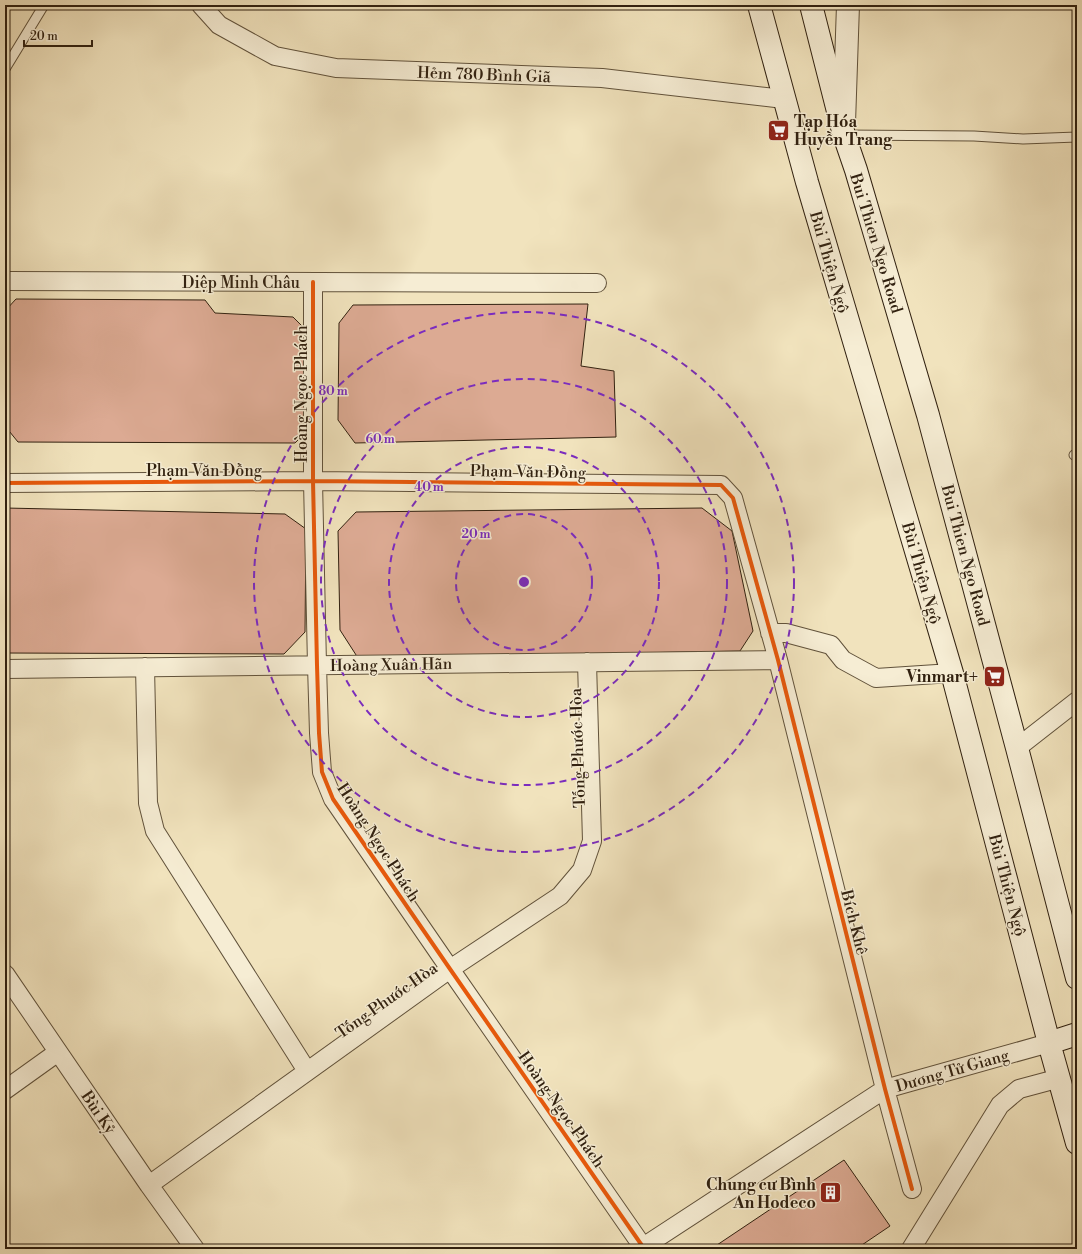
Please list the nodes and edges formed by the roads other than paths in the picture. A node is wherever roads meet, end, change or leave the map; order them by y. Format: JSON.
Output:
{"nodes":[{"id":1,"x":44,"y":5,"type":"edge"},
{"id":2,"x":201,"y":5,"type":"edge"},
{"id":3,"x":758,"y":5,"type":"edge"},
{"id":4,"x":810,"y":5,"type":"edge"},
{"id":5,"x":848,"y":5,"type":"edge"},
{"id":6,"x":5,"y":69,"type":"edge"},
{"id":7,"x":784,"y":99,"type":"junction"},
{"id":8,"x":844,"y":135,"type":"junction"},
{"id":9,"x":1077,"y":137,"type":"edge"},
{"id":10,"x":5,"y":281,"type":"edge"},
{"id":11,"x":313,"y":282,"type":"junction"},
{"id":12,"x":597,"y":283,"type":"dead end"},
{"id":13,"x":313,"y":481,"type":"junction"},
{"id":14,"x":5,"y":483,"type":"edge"},
{"id":15,"x":770,"y":633,"type":"junction"},
{"id":16,"x":778,"y":660,"type":"junction"},
{"id":17,"x":587,"y":662,"type":"junction"},
{"id":18,"x":317,"y":665,"type":"junction"},
{"id":19,"x":145,"y":667,"type":"junction"},
{"id":20,"x":5,"y":669,"type":"edge"},
{"id":21,"x":952,"y":673,"type":"junction"},
{"id":22,"x":1077,"y":701,"type":"edge"},
{"id":23,"x":1018,"y":748,"type":"junction"},
{"id":24,"x":450,"y":969,"type":"junction"},
{"id":25,"x":5,"y":974,"type":"edge"},
{"id":26,"x":1077,"y":978,"type":"edge"},
{"id":27,"x":1077,"y":1034,"type":"edge"},
{"id":28,"x":1048,"y":1043,"type":"junction"},
{"id":29,"x":58,"y":1052,"type":"junction"},
{"id":30,"x":307,"y":1071,"type":"junction"},
{"id":31,"x":1060,"y":1078,"type":"junction"},
{"id":32,"x":885,"y":1089,"type":"junction"},
{"id":33,"x":5,"y":1090,"type":"edge"},
{"id":34,"x":1077,"y":1143,"type":"edge"},
{"id":35,"x":149,"y":1185,"type":"junction"},
{"id":36,"x":912,"y":1189,"type":"dead end"},
{"id":37,"x":641,"y":1248,"type":"edge"},
{"id":38,"x":195,"y":1249,"type":"edge"},
{"id":39,"x":912,"y":1249,"type":"edge"}],
"edges":[{"from":1,"to":6,"type":"lane"},
{"from":2,"to":7,"type":"street","name":"Hẻm 780 Bình Giã"},
{"from":3,"to":7,"type":"main road","name":"Bùi Thiện Ngộ"},
{"from":4,"to":8,"type":"main road","name":"Bui Thien Ngo Road"},
{"from":5,"to":8,"type":"main road","name":"Bui Thien Ngo Road"},
{"from":7,"to":21,"type":"main road","name":"Bùi Thiện Ngộ"},
{"from":8,"to":9,"type":"lane"},
{"from":8,"to":23,"type":"main road","name":"Bui Thien Ngo Road"},
{"from":10,"to":11,"type":"street","name":"Diệp Minh Châu"},
{"from":11,"to":12,"type":"street","name":"Diệp Minh Châu"},
{"from":11,"to":13,"type":"street","name":"Hoàng Ngọc Phách"},
{"from":13,"to":14,"type":"street","name":"Phạm Văn Đồng"},
{"from":13,"to":15,"type":"street","name":"Phạm Văn Đồng"},
{"from":13,"to":18,"type":"street","name":"Hoàng Ngọc Phách"},
{"from":15,"to":16,"type":"street","name":"Phạm Văn Đồng"},
{"from":15,"to":21,"type":"street"},
{"from":16,"to":17,"type":"street","name":"Hoàng Xuân Hãn"},
{"from":16,"to":32,"type":"street","name":"Bích Khê"},
{"from":17,"to":18,"type":"street","name":"Hoàng Xuân Hãn"},
{"from":17,"to":24,"type":"street","name":"Tống Phước Hòa"},
{"from":18,"to":19,"type":"street","name":"Hoàng Xuân Hãn"},
{"from":18,"to":24,"type":"street","name":"Hoàng Ngọc Phách"},
{"from":19,"to":20,"type":"street","name":"Hoàng Xuân Hãn"},
{"from":19,"to":30,"type":"street"},
{"from":21,"to":28,"type":"main road","name":"Bùi Thiện Ngộ"},
{"from":22,"to":23,"type":"street"},
{"from":23,"to":26,"type":"main road","name":"Bui Thien Ngo Road"},
{"from":24,"to":30,"type":"street","name":"Tống Phước Hòa"},
{"from":24,"to":37,"type":"street","name":"Hoàng Ngọc Phách"},
{"from":25,"to":29,"type":"street","name":"Bùi Kỷ"},
{"from":27,"to":28,"type":"main road"},
{"from":28,"to":31,"type":"main road","name":"Bùi Thiện Ngộ"},
{"from":28,"to":32,"type":"street","name":"Dương Tử Giang"},
{"from":29,"to":33,"type":"street"},
{"from":29,"to":35,"type":"street","name":"Bùi Kỷ"},
{"from":30,"to":35,"type":"street","name":"Tống Phước Hòa"},
{"from":31,"to":34,"type":"main road","name":"Bùi Thiện Ngộ"},
{"from":31,"to":39,"type":"street"},
{"from":32,"to":36,"type":"street","name":"Bích Khê"},
{"from":32,"to":37,"type":"street","name":"Dương Tử Giang"},
{"from":35,"to":38,"type":"street","name":"Bùi Kỷ"}]}
